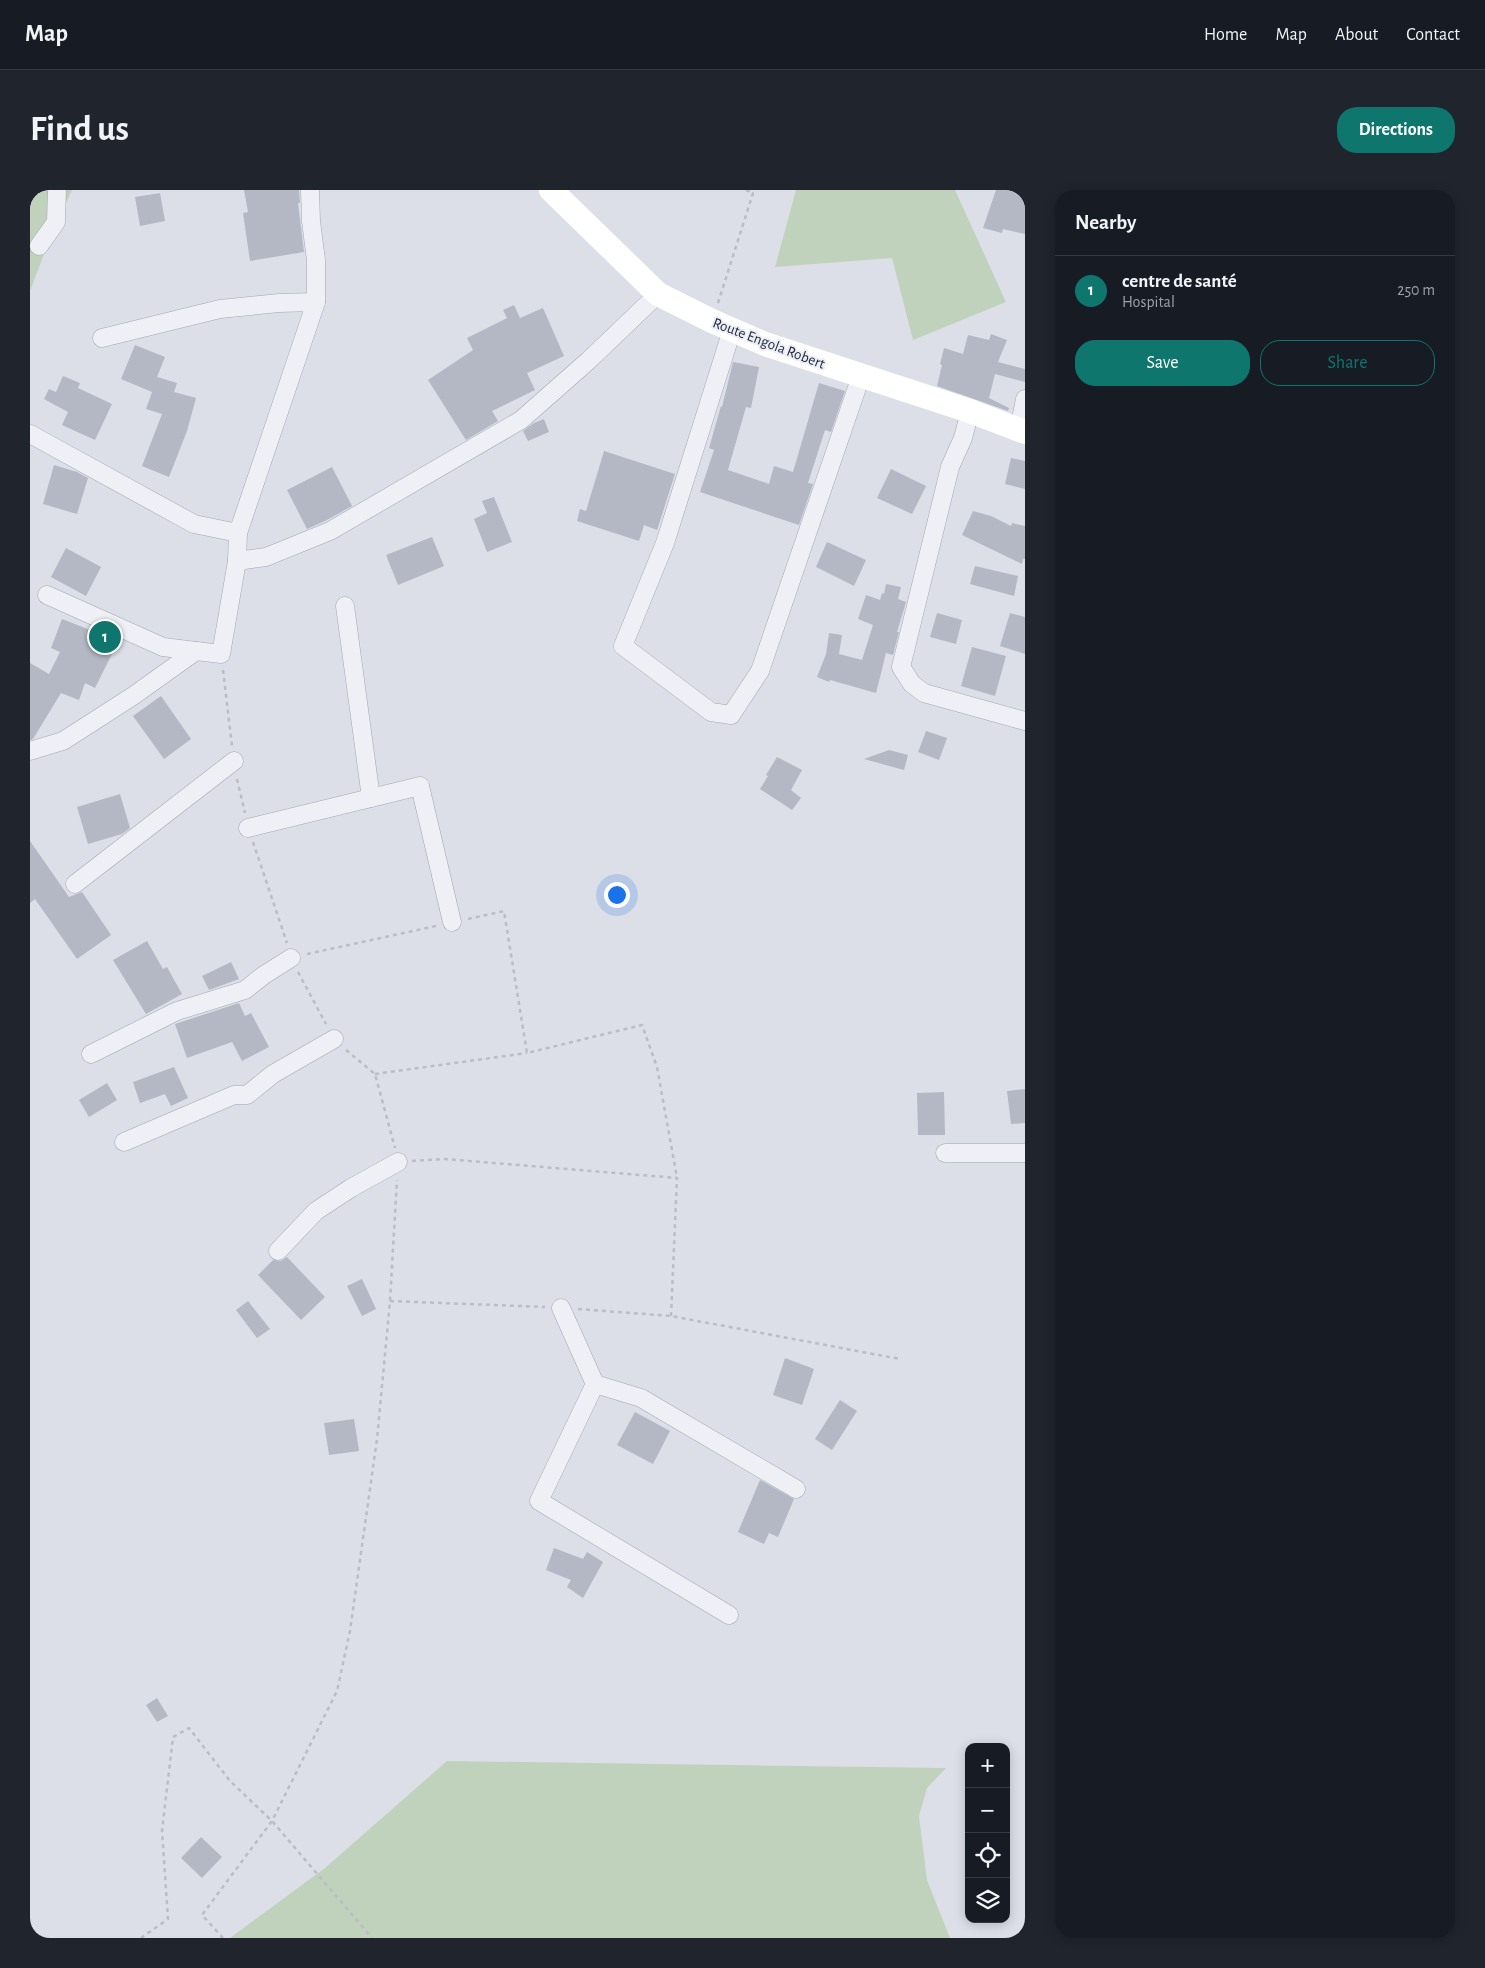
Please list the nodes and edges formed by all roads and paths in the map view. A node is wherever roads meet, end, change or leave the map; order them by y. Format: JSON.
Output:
{"nodes":[{"id":1,"x":57,"y":190,"type":"edge"},
{"id":2,"x":310,"y":190,"type":"edge"},
{"id":3,"x":551,"y":190,"type":"edge"},
{"id":4,"x":746,"y":190,"type":"edge"},
{"id":5,"x":753,"y":191,"type":"edge"},
{"id":6,"x":39,"y":246,"type":"dead end"},
{"id":7,"x":658,"y":294,"type":"junction"},
{"id":8,"x":316,"y":302,"type":"junction"},
{"id":9,"x":722,"y":326,"type":"junction"},
{"id":10,"x":102,"y":338,"type":"dead end"},
{"id":11,"x":861,"y":376,"type":"junction"},
{"id":12,"x":1025,"y":399,"type":"edge"},
{"id":13,"x":970,"y":411,"type":"junction"},
{"id":14,"x":1022,"y":431,"type":"edge"},
{"id":15,"x":30,"y":434,"type":"edge"},
{"id":16,"x":238,"y":533,"type":"junction"},
{"id":17,"x":237,"y":561,"type":"junction"},
{"id":18,"x":46,"y":595,"type":"dead end"},
{"id":19,"x":345,"y":606,"type":"dead end"},
{"id":20,"x":196,"y":651,"type":"junction"},
{"id":21,"x":221,"y":654,"type":"junction"},
{"id":22,"x":1025,"y":721,"type":"edge"},
{"id":23,"x":30,"y":751,"type":"edge"},
{"id":24,"x":234,"y":761,"type":"junction"},
{"id":25,"x":371,"y":798,"type":"junction"},
{"id":26,"x":248,"y":828,"type":"junction"},
{"id":27,"x":75,"y":884,"type":"dead end"},
{"id":28,"x":452,"y":922,"type":"junction"},
{"id":29,"x":291,"y":958,"type":"junction"},
{"id":30,"x":334,"y":1039,"type":"junction"},
{"id":31,"x":527,"y":1053,"type":"junction"},
{"id":32,"x":91,"y":1054,"type":"dead end"},
{"id":33,"x":375,"y":1074,"type":"junction"},
{"id":34,"x":124,"y":1142,"type":"dead end"},
{"id":35,"x":945,"y":1153,"type":"dead end"},
{"id":36,"x":1025,"y":1153,"type":"edge"},
{"id":37,"x":398,"y":1162,"type":"junction"},
{"id":38,"x":677,"y":1178,"type":"junction"},
{"id":39,"x":278,"y":1251,"type":"dead end"},
{"id":40,"x":390,"y":1301,"type":"junction"},
{"id":41,"x":561,"y":1308,"type":"junction"},
{"id":42,"x":671,"y":1316,"type":"junction"},
{"id":43,"x":900,"y":1359,"type":"dead end"},
{"id":44,"x":595,"y":1384,"type":"junction"},
{"id":45,"x":796,"y":1489,"type":"dead end"},
{"id":46,"x":730,"y":1615,"type":"dead end"},
{"id":47,"x":272,"y":1820,"type":"junction"},
{"id":48,"x":141,"y":1938,"type":"edge"},
{"id":49,"x":223,"y":1938,"type":"edge"},
{"id":50,"x":372,"y":1938,"type":"edge"}],
"edges":[{"from":1,"to":6,"type":"street"},
{"from":2,"to":8,"type":"street"},
{"from":3,"to":7,"type":"street","name":"Route Engola Robert"},
{"from":4,"to":5,"type":"path"},
{"from":5,"to":9,"type":"path"},
{"from":7,"to":9,"type":"street","name":"Route Engola Robert"},
{"from":7,"to":17,"type":"street"},
{"from":8,"to":10,"type":"street"},
{"from":8,"to":16,"type":"street"},
{"from":9,"to":11,"type":"street","name":"Route Engola Robert"},
{"from":9,"to":11,"type":"street"},
{"from":11,"to":13,"type":"street","name":"Route Engola Robert"},
{"from":12,"to":14,"type":"street"},
{"from":13,"to":14,"type":"street","name":"Route Engola Robert"},
{"from":13,"to":22,"type":"street"},
{"from":15,"to":16,"type":"street"},
{"from":16,"to":17,"type":"street"},
{"from":17,"to":21,"type":"street"},
{"from":18,"to":20,"type":"street"},
{"from":19,"to":25,"type":"street"},
{"from":20,"to":21,"type":"street"},
{"from":20,"to":23,"type":"street"},
{"from":21,"to":24,"type":"path"},
{"from":24,"to":26,"type":"path"},
{"from":24,"to":27,"type":"street"},
{"from":25,"to":26,"type":"street"},
{"from":25,"to":28,"type":"street"},
{"from":26,"to":29,"type":"path"},
{"from":28,"to":29,"type":"path"},
{"from":28,"to":31,"type":"path"},
{"from":29,"to":30,"type":"path"},
{"from":29,"to":32,"type":"street"},
{"from":30,"to":33,"type":"path"},
{"from":30,"to":34,"type":"street"},
{"from":31,"to":33,"type":"path"},
{"from":31,"to":38,"type":"path"},
{"from":33,"to":37,"type":"path"},
{"from":35,"to":36,"type":"street"},
{"from":37,"to":38,"type":"path"},
{"from":37,"to":39,"type":"street"},
{"from":37,"to":40,"type":"path"},
{"from":38,"to":42,"type":"path"},
{"from":40,"to":41,"type":"path"},
{"from":40,"to":47,"type":"path"},
{"from":41,"to":42,"type":"path"},
{"from":41,"to":44,"type":"street"},
{"from":42,"to":43,"type":"path"},
{"from":44,"to":45,"type":"street"},
{"from":44,"to":46,"type":"street"},
{"from":47,"to":48,"type":"path"},
{"from":47,"to":49,"type":"path"},
{"from":47,"to":50,"type":"path"}]}
